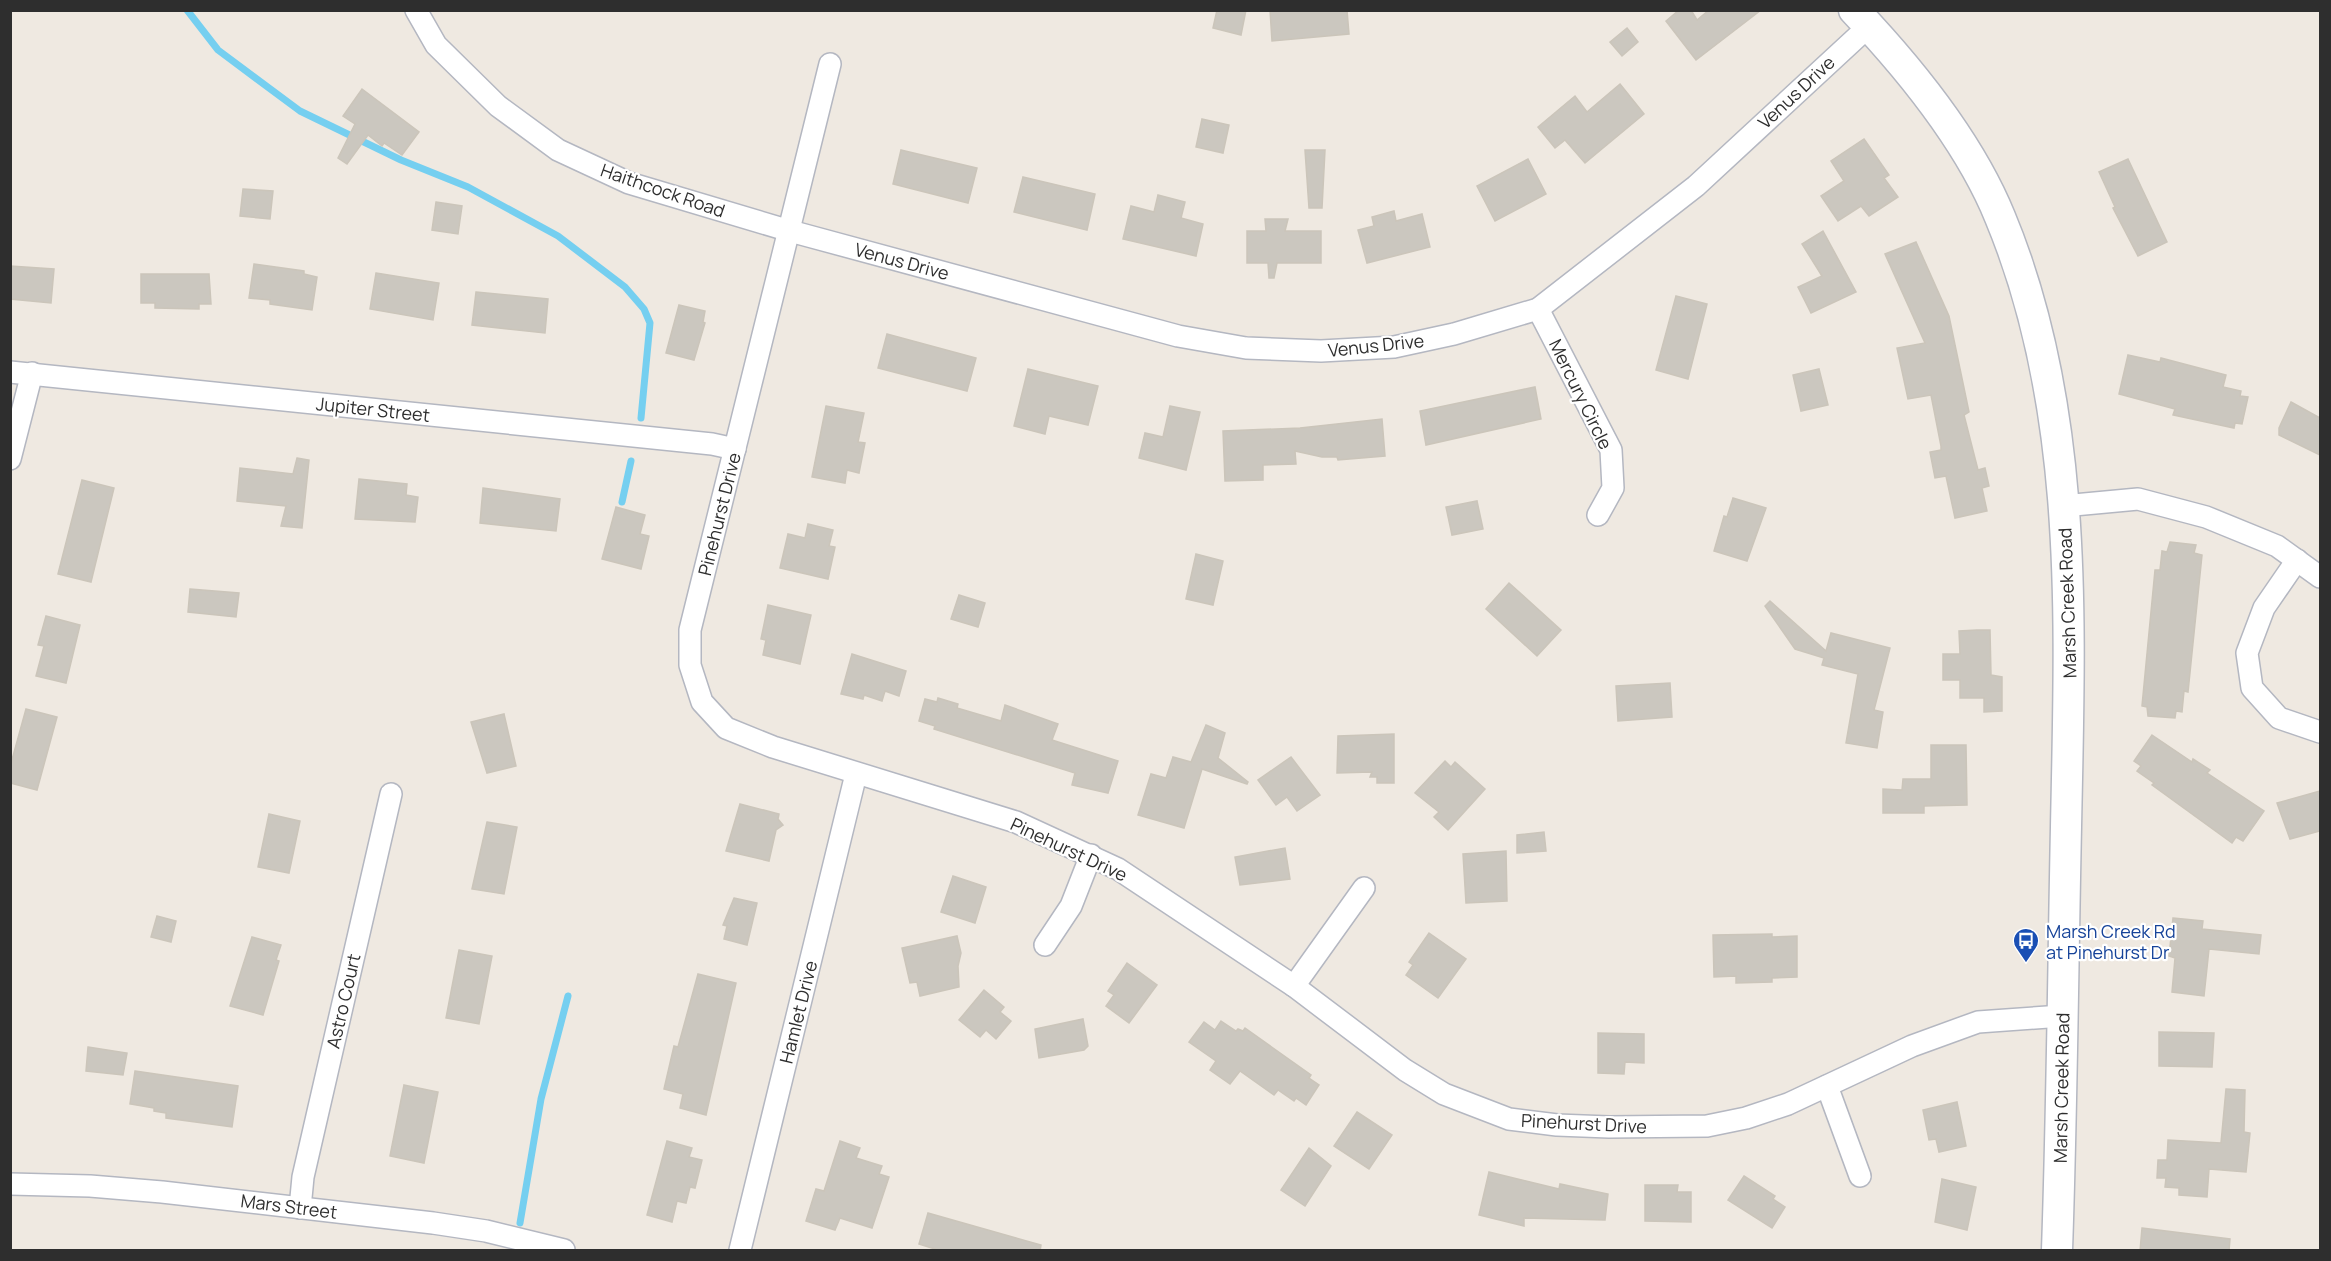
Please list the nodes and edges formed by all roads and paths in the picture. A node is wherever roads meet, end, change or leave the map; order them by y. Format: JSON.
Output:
{"nodes":[{"id":1,"x":416,"y":10,"type":"edge"},
{"id":2,"x":1862,"y":18,"type":"edge"},
{"id":3,"x":830,"y":64,"type":"dead end"},
{"id":4,"x":790,"y":231,"type":"junction"},
{"id":5,"x":1538,"y":309,"type":"junction"},
{"id":6,"x":10,"y":372,"type":"edge"},
{"id":7,"x":32,"y":373,"type":"junction"},
{"id":8,"x":735,"y":449,"type":"junction"},
{"id":9,"x":10,"y":459,"type":"edge"},
{"id":10,"x":2063,"y":506,"type":"junction"},
{"id":11,"x":1599,"y":515,"type":"dead end"},
{"id":12,"x":2297,"y":560,"type":"junction"},
{"id":13,"x":2320,"y":577,"type":"edge"},
{"id":14,"x":2320,"y":732,"type":"edge"},
{"id":15,"x":856,"y":774,"type":"junction"},
{"id":16,"x":391,"y":794,"type":"dead end"},
{"id":17,"x":1091,"y":855,"type":"junction"},
{"id":18,"x":1364,"y":888,"type":"dead end"},
{"id":19,"x":1045,"y":945,"type":"dead end"},
{"id":20,"x":1294,"y":986,"type":"junction"},
{"id":21,"x":2062,"y":1016,"type":"junction"},
{"id":22,"x":1827,"y":1086,"type":"junction"},
{"id":23,"x":1860,"y":1176,"type":"dead end"},
{"id":24,"x":10,"y":1184,"type":"edge"},
{"id":25,"x":300,"y":1208,"type":"junction"},
{"id":26,"x":564,"y":1251,"type":"edge"},
{"id":27,"x":740,"y":1251,"type":"edge"},
{"id":28,"x":2057,"y":1251,"type":"edge"}],
"edges":[{"from":1,"to":4,"type":"street","name":"Haithcock Road"},
{"from":2,"to":5,"type":"street","name":"Venus Drive"},
{"from":2,"to":10,"type":"street","name":"Marsh Creek Road"},
{"from":3,"to":4,"type":"street","name":"Pinehurst Drive"},
{"from":4,"to":5,"type":"street","name":"Venus Drive"},
{"from":4,"to":8,"type":"street","name":"Pinehurst Drive"},
{"from":5,"to":11,"type":"street","name":"Mercury Circle"},
{"from":6,"to":7,"type":"street","name":"Jupiter Street"},
{"from":7,"to":8,"type":"street","name":"Jupiter Street"},
{"from":7,"to":9,"type":"street"},
{"from":8,"to":15,"type":"street","name":"Pinehurst Drive"},
{"from":10,"to":12,"type":"street"},
{"from":10,"to":21,"type":"street","name":"Marsh Creek Road"},
{"from":12,"to":13,"type":"street"},
{"from":12,"to":14,"type":"street"},
{"from":15,"to":17,"type":"street","name":"Pinehurst Drive"},
{"from":15,"to":27,"type":"street","name":"Hamlet Drive"},
{"from":16,"to":25,"type":"street","name":"Astro Court"},
{"from":17,"to":19,"type":"street"},
{"from":17,"to":20,"type":"street","name":"Pinehurst Drive"},
{"from":18,"to":20,"type":"street"},
{"from":20,"to":22,"type":"street","name":"Pinehurst Drive"},
{"from":21,"to":22,"type":"street","name":"Pinehurst Drive"},
{"from":21,"to":28,"type":"street","name":"Marsh Creek Road"},
{"from":22,"to":23,"type":"street"},
{"from":24,"to":25,"type":"street","name":"Mars Street"},
{"from":25,"to":26,"type":"street","name":"Mars Street"}]}
